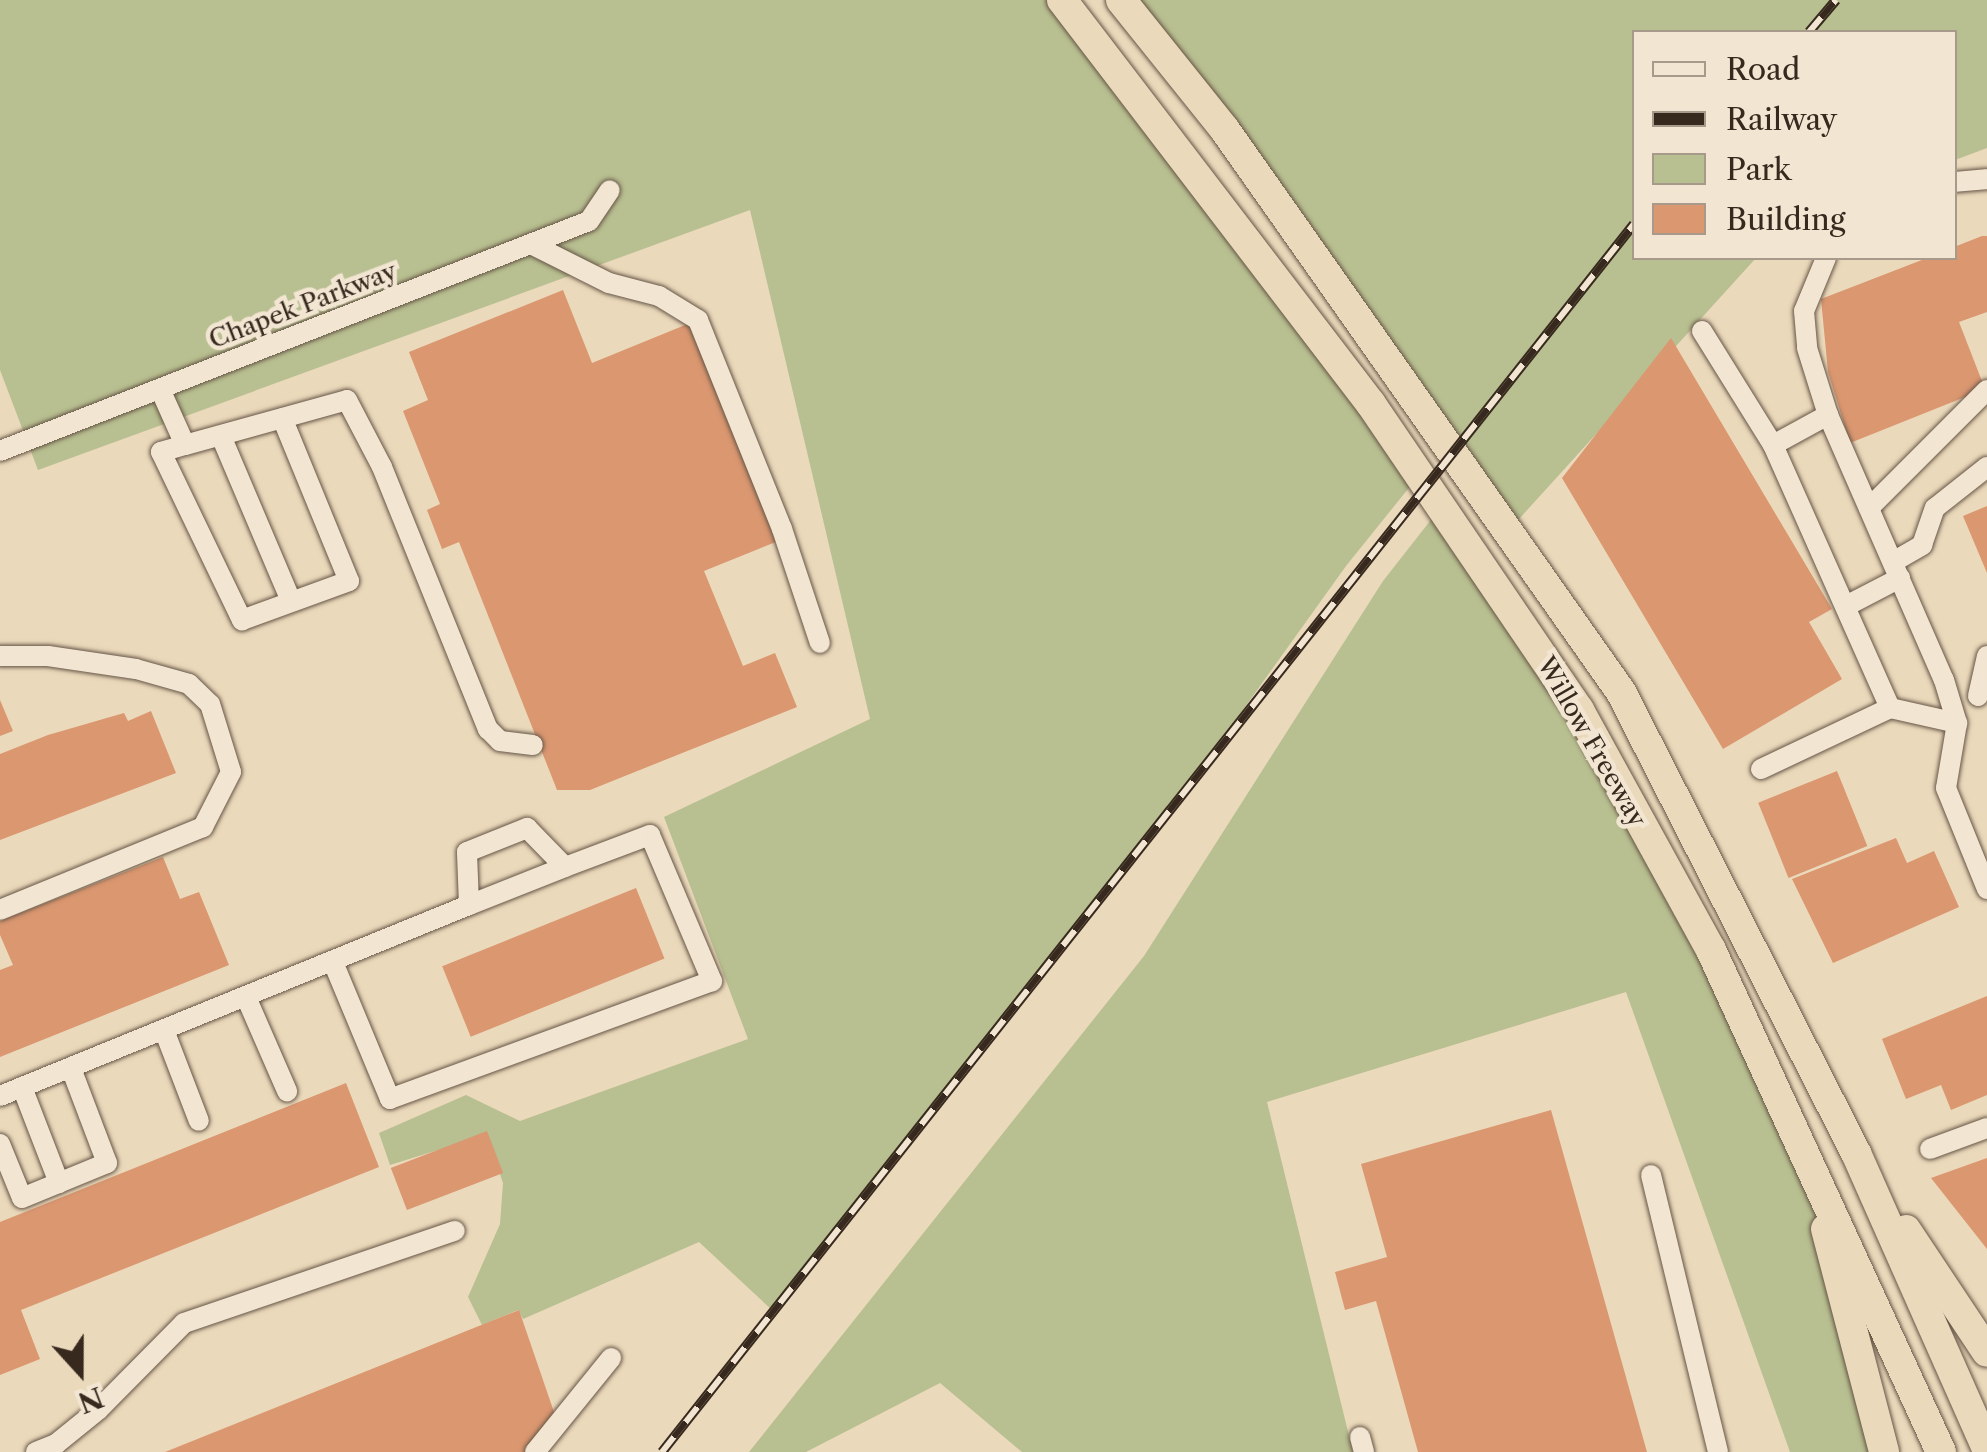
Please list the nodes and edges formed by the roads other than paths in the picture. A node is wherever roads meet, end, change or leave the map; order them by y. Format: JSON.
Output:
{"nodes":[{"id":1,"x":1062,"y":0,"type":"edge"},
{"id":2,"x":1121,"y":0,"type":"edge"},
{"id":3,"x":1987,"y":179,"type":"edge"},
{"id":4,"x":1957,"y":182,"type":"edge"},
{"id":5,"x":610,"y":190,"type":"dead end"},
{"id":6,"x":530,"y":244,"type":"junction"},
{"id":7,"x":1825,"y":260,"type":"edge"},
{"id":8,"x":1702,"y":331,"type":"dead end"},
{"id":9,"x":160,"y":389,"type":"junction"},
{"id":10,"x":1987,"y":390,"type":"edge"},
{"id":11,"x":1828,"y":415,"type":"junction"},
{"id":12,"x":282,"y":418,"type":"junction"},
{"id":13,"x":221,"y":436,"type":"junction"},
{"id":14,"x":185,"y":444,"type":"junction"},
{"id":15,"x":1773,"y":445,"type":"junction"},
{"id":16,"x":0,"y":451,"type":"edge"},
{"id":17,"x":1987,"y":468,"type":"edge"},
{"id":18,"x":1869,"y":508,"type":"junction"},
{"id":19,"x":1896,"y":570,"type":"junction"},
{"id":20,"x":292,"y":602,"type":"junction"},
{"id":21,"x":1846,"y":606,"type":"junction"},
{"id":22,"x":820,"y":643,"type":"dead end"},
{"id":23,"x":0,"y":656,"type":"edge"},
{"id":24,"x":1987,"y":656,"type":"edge"},
{"id":25,"x":1982,"y":694,"type":"edge"},
{"id":26,"x":1890,"y":708,"type":"junction"},
{"id":27,"x":1955,"y":715,"type":"junction"},
{"id":28,"x":533,"y":745,"type":"dead end"},
{"id":29,"x":1761,"y":769,"type":"dead end"},
{"id":30,"x":565,"y":867,"type":"junction"},
{"id":31,"x":1987,"y":889,"type":"edge"},
{"id":32,"x":469,"y":905,"type":"junction"},
{"id":33,"x":0,"y":910,"type":"edge"},
{"id":34,"x":332,"y":962,"type":"junction"},
{"id":35,"x":246,"y":997,"type":"junction"},
{"id":36,"x":164,"y":1030,"type":"junction"},
{"id":37,"x":70,"y":1068,"type":"junction"},
{"id":38,"x":22,"y":1088,"type":"junction"},
{"id":39,"x":287,"y":1091,"type":"dead end"},
{"id":40,"x":0,"y":1096,"type":"edge"},
{"id":41,"x":199,"y":1121,"type":"dead end"},
{"id":42,"x":1987,"y":1128,"type":"edge"},
{"id":43,"x":0,"y":1144,"type":"edge"},
{"id":44,"x":1804,"y":1144,"type":"junction"},
{"id":45,"x":1930,"y":1149,"type":"dead end"},
{"id":46,"x":1856,"y":1153,"type":"junction"},
{"id":47,"x":1651,"y":1174,"type":"dead end"},
{"id":48,"x":59,"y":1182,"type":"junction"},
{"id":49,"x":455,"y":1231,"type":"dead end"},
{"id":50,"x":1987,"y":1352,"type":"edge"},
{"id":51,"x":612,"y":1358,"type":"dead end"},
{"id":52,"x":1987,"y":1448,"type":"edge"},
{"id":53,"x":36,"y":1452,"type":"edge"},
{"id":54,"x":535,"y":1452,"type":"edge"},
{"id":55,"x":1718,"y":1452,"type":"edge"},
{"id":56,"x":1884,"y":1452,"type":"edge"},
{"id":57,"x":1941,"y":1452,"type":"edge"}],
"edges":[{"from":1,"to":44,"type":"highway","name":"Willow Freeway"},
{"from":2,"to":46,"type":"highway","name":"Willow Freeway"},
{"from":3,"to":4,"type":"street"},
{"from":5,"to":6,"type":"street","name":"Chapek Parkway"},
{"from":6,"to":9,"type":"street","name":"Chapek Parkway"},
{"from":6,"to":22,"type":"street"},
{"from":7,"to":11,"type":"street"},
{"from":8,"to":15,"type":"street"},
{"from":9,"to":14,"type":"street"},
{"from":9,"to":16,"type":"street","name":"Chapek Parkway"},
{"from":10,"to":18,"type":"street"},
{"from":11,"to":15,"type":"street"},
{"from":11,"to":18,"type":"street"},
{"from":12,"to":13,"type":"street"},
{"from":12,"to":20,"type":"street"},
{"from":12,"to":28,"type":"street"},
{"from":13,"to":14,"type":"street"},
{"from":13,"to":20,"type":"street"},
{"from":14,"to":20,"type":"street"},
{"from":15,"to":21,"type":"street"},
{"from":17,"to":19,"type":"street"},
{"from":18,"to":19,"type":"street"},
{"from":19,"to":21,"type":"street"},
{"from":19,"to":27,"type":"street"},
{"from":21,"to":26,"type":"street"},
{"from":23,"to":33,"type":"street"},
{"from":24,"to":25,"type":"street"},
{"from":25,"to":27,"type":"street"},
{"from":26,"to":27,"type":"street"},
{"from":26,"to":29,"type":"street"},
{"from":27,"to":31,"type":"street"},
{"from":30,"to":32,"type":"street"},
{"from":30,"to":32,"type":"street"},
{"from":30,"to":34,"type":"street"},
{"from":32,"to":34,"type":"street"},
{"from":34,"to":35,"type":"street"},
{"from":35,"to":36,"type":"street"},
{"from":35,"to":39,"type":"street"},
{"from":36,"to":37,"type":"street"},
{"from":36,"to":41,"type":"street"},
{"from":37,"to":38,"type":"street"},
{"from":37,"to":48,"type":"street"},
{"from":38,"to":40,"type":"street"},
{"from":38,"to":48,"type":"street"},
{"from":42,"to":45,"type":"street"},
{"from":43,"to":48,"type":"street"},
{"from":44,"to":56,"type":"highway"},
{"from":44,"to":57,"type":"highway","name":"Willow Freeway"},
{"from":46,"to":50,"type":"highway"},
{"from":46,"to":52,"type":"highway","name":"Willow Freeway"},
{"from":47,"to":55,"type":"street"},
{"from":49,"to":53,"type":"street"},
{"from":51,"to":54,"type":"street"}]}
